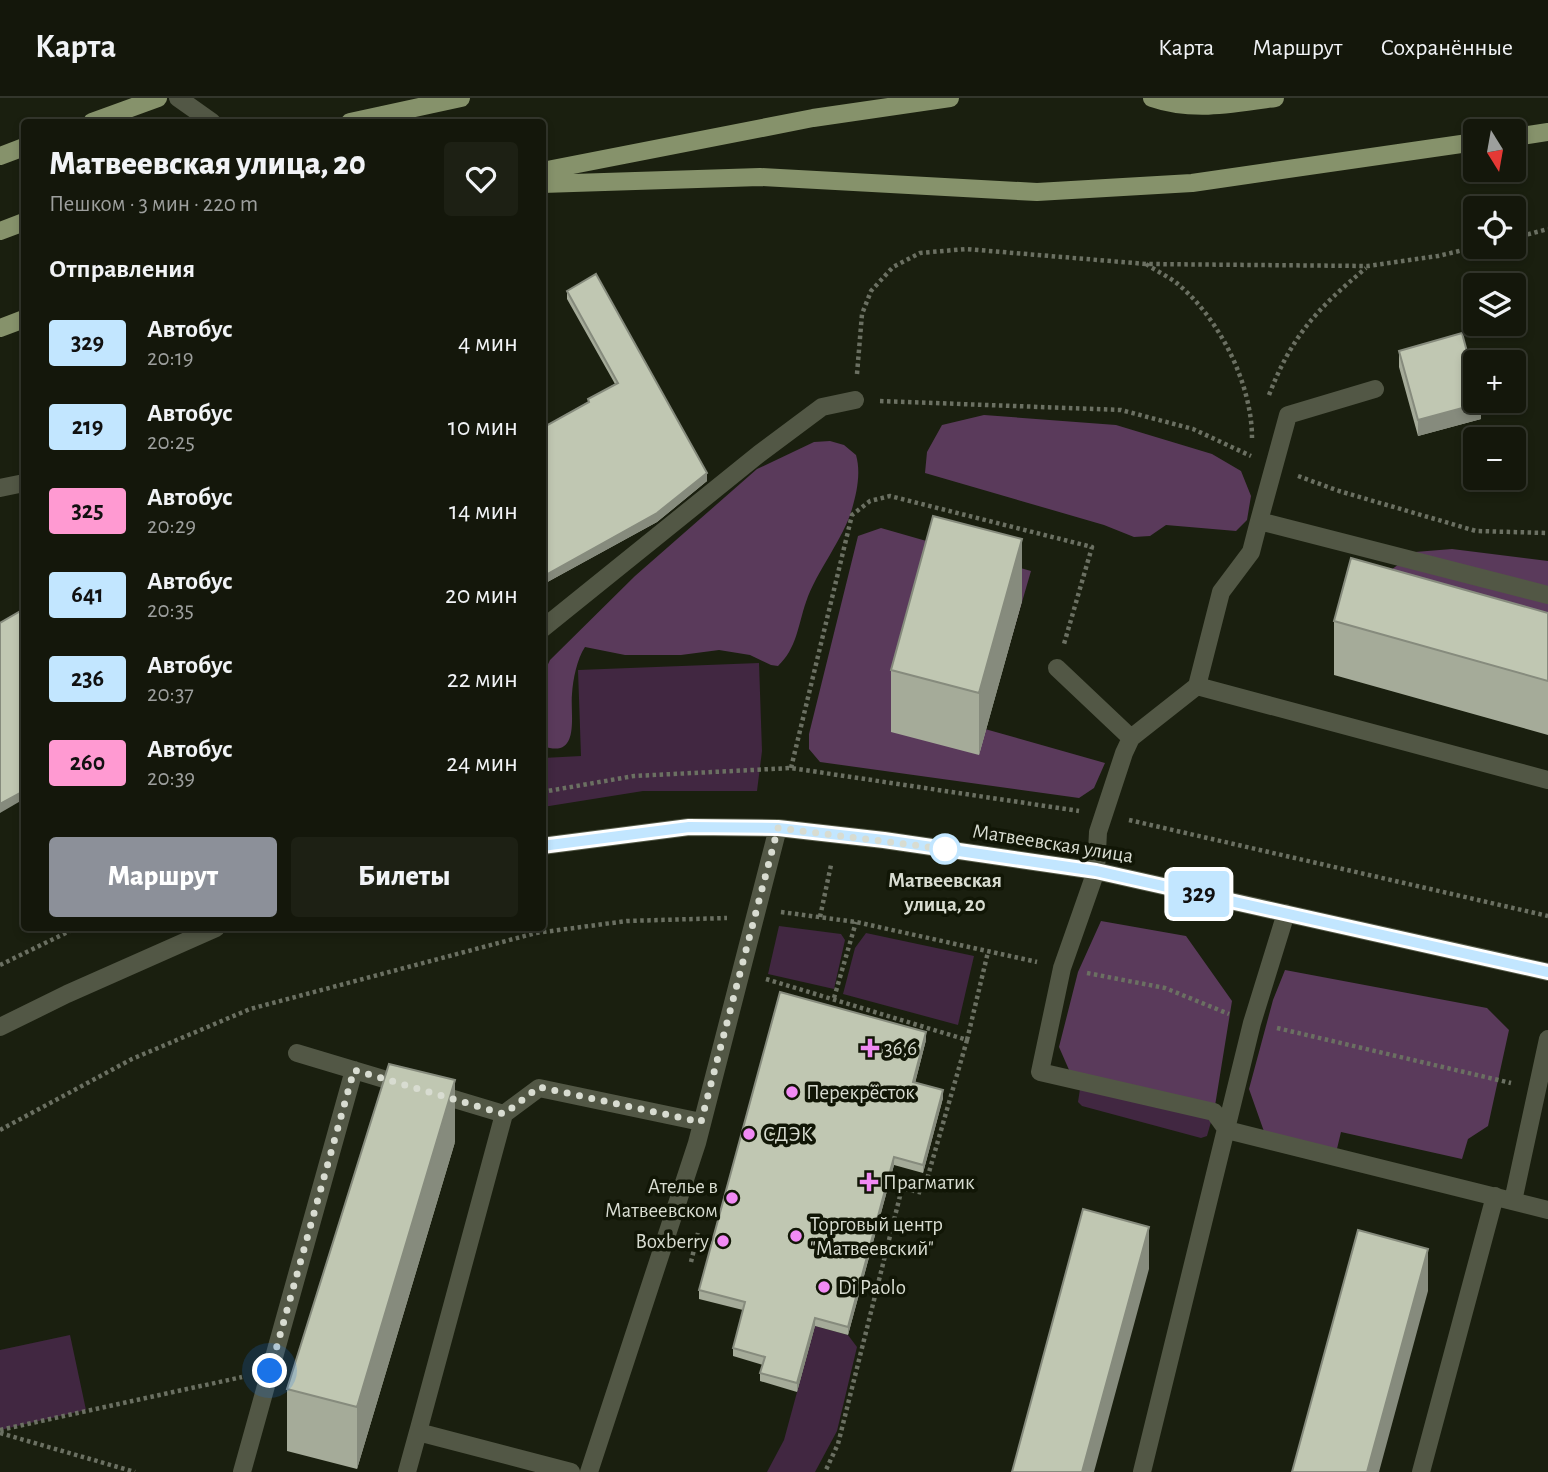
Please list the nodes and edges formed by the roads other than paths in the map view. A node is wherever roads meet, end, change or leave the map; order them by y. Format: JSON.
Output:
{"nodes":[{"id":1,"x":158,"y":98,"type":"edge"},
{"id":2,"x":178,"y":98,"type":"edge"},
{"id":3,"x":461,"y":98,"type":"edge"},
{"id":4,"x":950,"y":98,"type":"edge"},
{"id":5,"x":1152,"y":98,"type":"edge"},
{"id":6,"x":1275,"y":98,"type":"edge"},
{"id":7,"x":100,"y":119,"type":"edge"},
{"id":8,"x":208,"y":119,"type":"edge"},
{"id":9,"x":364,"y":119,"type":"edge"},
{"id":10,"x":1548,"y":132,"type":"edge"},
{"id":11,"x":1526,"y":135,"type":"edge"},
{"id":12,"x":1463,"y":144,"type":"edge"},
{"id":13,"x":21,"y":148,"type":"edge"},
{"id":14,"x":0,"y":156,"type":"edge"},
{"id":15,"x":546,"y":170,"type":"edge"},
{"id":16,"x":546,"y":184,"type":"edge"},
{"id":17,"x":21,"y":223,"type":"edge"},
{"id":18,"x":0,"y":231,"type":"edge"},
{"id":19,"x":21,"y":320,"type":"edge"},
{"id":20,"x":0,"y":328,"type":"edge"},
{"id":21,"x":1375,"y":389,"type":"dead end"},
{"id":22,"x":855,"y":400,"type":"road end"},
{"id":23,"x":21,"y":484,"type":"edge"},
{"id":24,"x":0,"y":488,"type":"edge"},
{"id":25,"x":1259,"y":522,"type":"junction"},
{"id":26,"x":1548,"y":595,"type":"edge"},
{"id":27,"x":546,"y":626,"type":"edge"},
{"id":28,"x":1057,"y":668,"type":"road end"},
{"id":29,"x":1197,"y":687,"type":"junction"},
{"id":30,"x":1130,"y":738,"type":"junction"},
{"id":31,"x":1548,"y":780,"type":"edge"},
{"id":32,"x":778,"y":828,"type":"junction"},
{"id":33,"x":546,"y":845,"type":"edge"},
{"id":34,"x":1096,"y":871,"type":"junction"},
{"id":35,"x":1286,"y":913,"type":"junction"},
{"id":36,"x":209,"y":931,"type":"edge"},
{"id":37,"x":1548,"y":972,"type":"edge"},
{"id":38,"x":0,"y":1027,"type":"edge"},
{"id":39,"x":1548,"y":1039,"type":"edge"},
{"id":40,"x":297,"y":1053,"type":"dead end"},
{"id":41,"x":354,"y":1070,"type":"junction"},
{"id":42,"x":504,"y":1114,"type":"junction"},
{"id":43,"x":701,"y":1122,"type":"junction"},
{"id":44,"x":1227,"y":1130,"type":"junction"},
{"id":45,"x":1504,"y":1199,"type":"junction"},
{"id":46,"x":1548,"y":1210,"type":"edge"},
{"id":47,"x":418,"y":1432,"type":"junction"},
{"id":48,"x":242,"y":1472,"type":"edge"},
{"id":49,"x":407,"y":1472,"type":"edge"},
{"id":50,"x":571,"y":1472,"type":"edge"},
{"id":51,"x":589,"y":1472,"type":"edge"},
{"id":52,"x":1142,"y":1472,"type":"edge"},
{"id":53,"x":1421,"y":1472,"type":"edge"}],
"edges":[{"from":1,"to":7,"type":"main road"},
{"from":2,"to":8,"type":"street"},
{"from":3,"to":9,"type":"main road"},
{"from":4,"to":15,"type":"main road"},
{"from":5,"to":6,"type":"main road"},
{"from":10,"to":11,"type":"main road"},
{"from":12,"to":16,"type":"main road"},
{"from":13,"to":14,"type":"main road"},
{"from":17,"to":18,"type":"main road"},
{"from":19,"to":20,"type":"main road"},
{"from":21,"to":25,"type":"street"},
{"from":22,"to":27,"type":"street"},
{"from":23,"to":24,"type":"street"},
{"from":25,"to":26,"type":"street"},
{"from":25,"to":29,"type":"street"},
{"from":28,"to":30,"type":"street"},
{"from":29,"to":30,"type":"street"},
{"from":29,"to":31,"type":"street"},
{"from":30,"to":34,"type":"street"},
{"from":32,"to":33,"type":"street","name":"Матвеевская улица"},
{"from":32,"to":34,"type":"street","name":"Матвеевская улица"},
{"from":32,"to":43,"type":"street"},
{"from":34,"to":35,"type":"street","name":"Матвеевская улица"},
{"from":34,"to":44,"type":"street"},
{"from":35,"to":37,"type":"street","name":"Матвеевская улица"},
{"from":35,"to":44,"type":"street"},
{"from":36,"to":38,"type":"street"},
{"from":39,"to":45,"type":"street"},
{"from":40,"to":41,"type":"street"},
{"from":41,"to":42,"type":"street"},
{"from":41,"to":48,"type":"street"},
{"from":42,"to":43,"type":"street"},
{"from":42,"to":47,"type":"street"},
{"from":43,"to":51,"type":"street"},
{"from":44,"to":45,"type":"street"},
{"from":44,"to":52,"type":"street"},
{"from":45,"to":46,"type":"street"},
{"from":45,"to":53,"type":"street"},
{"from":47,"to":49,"type":"street"},
{"from":47,"to":50,"type":"street"}]}
